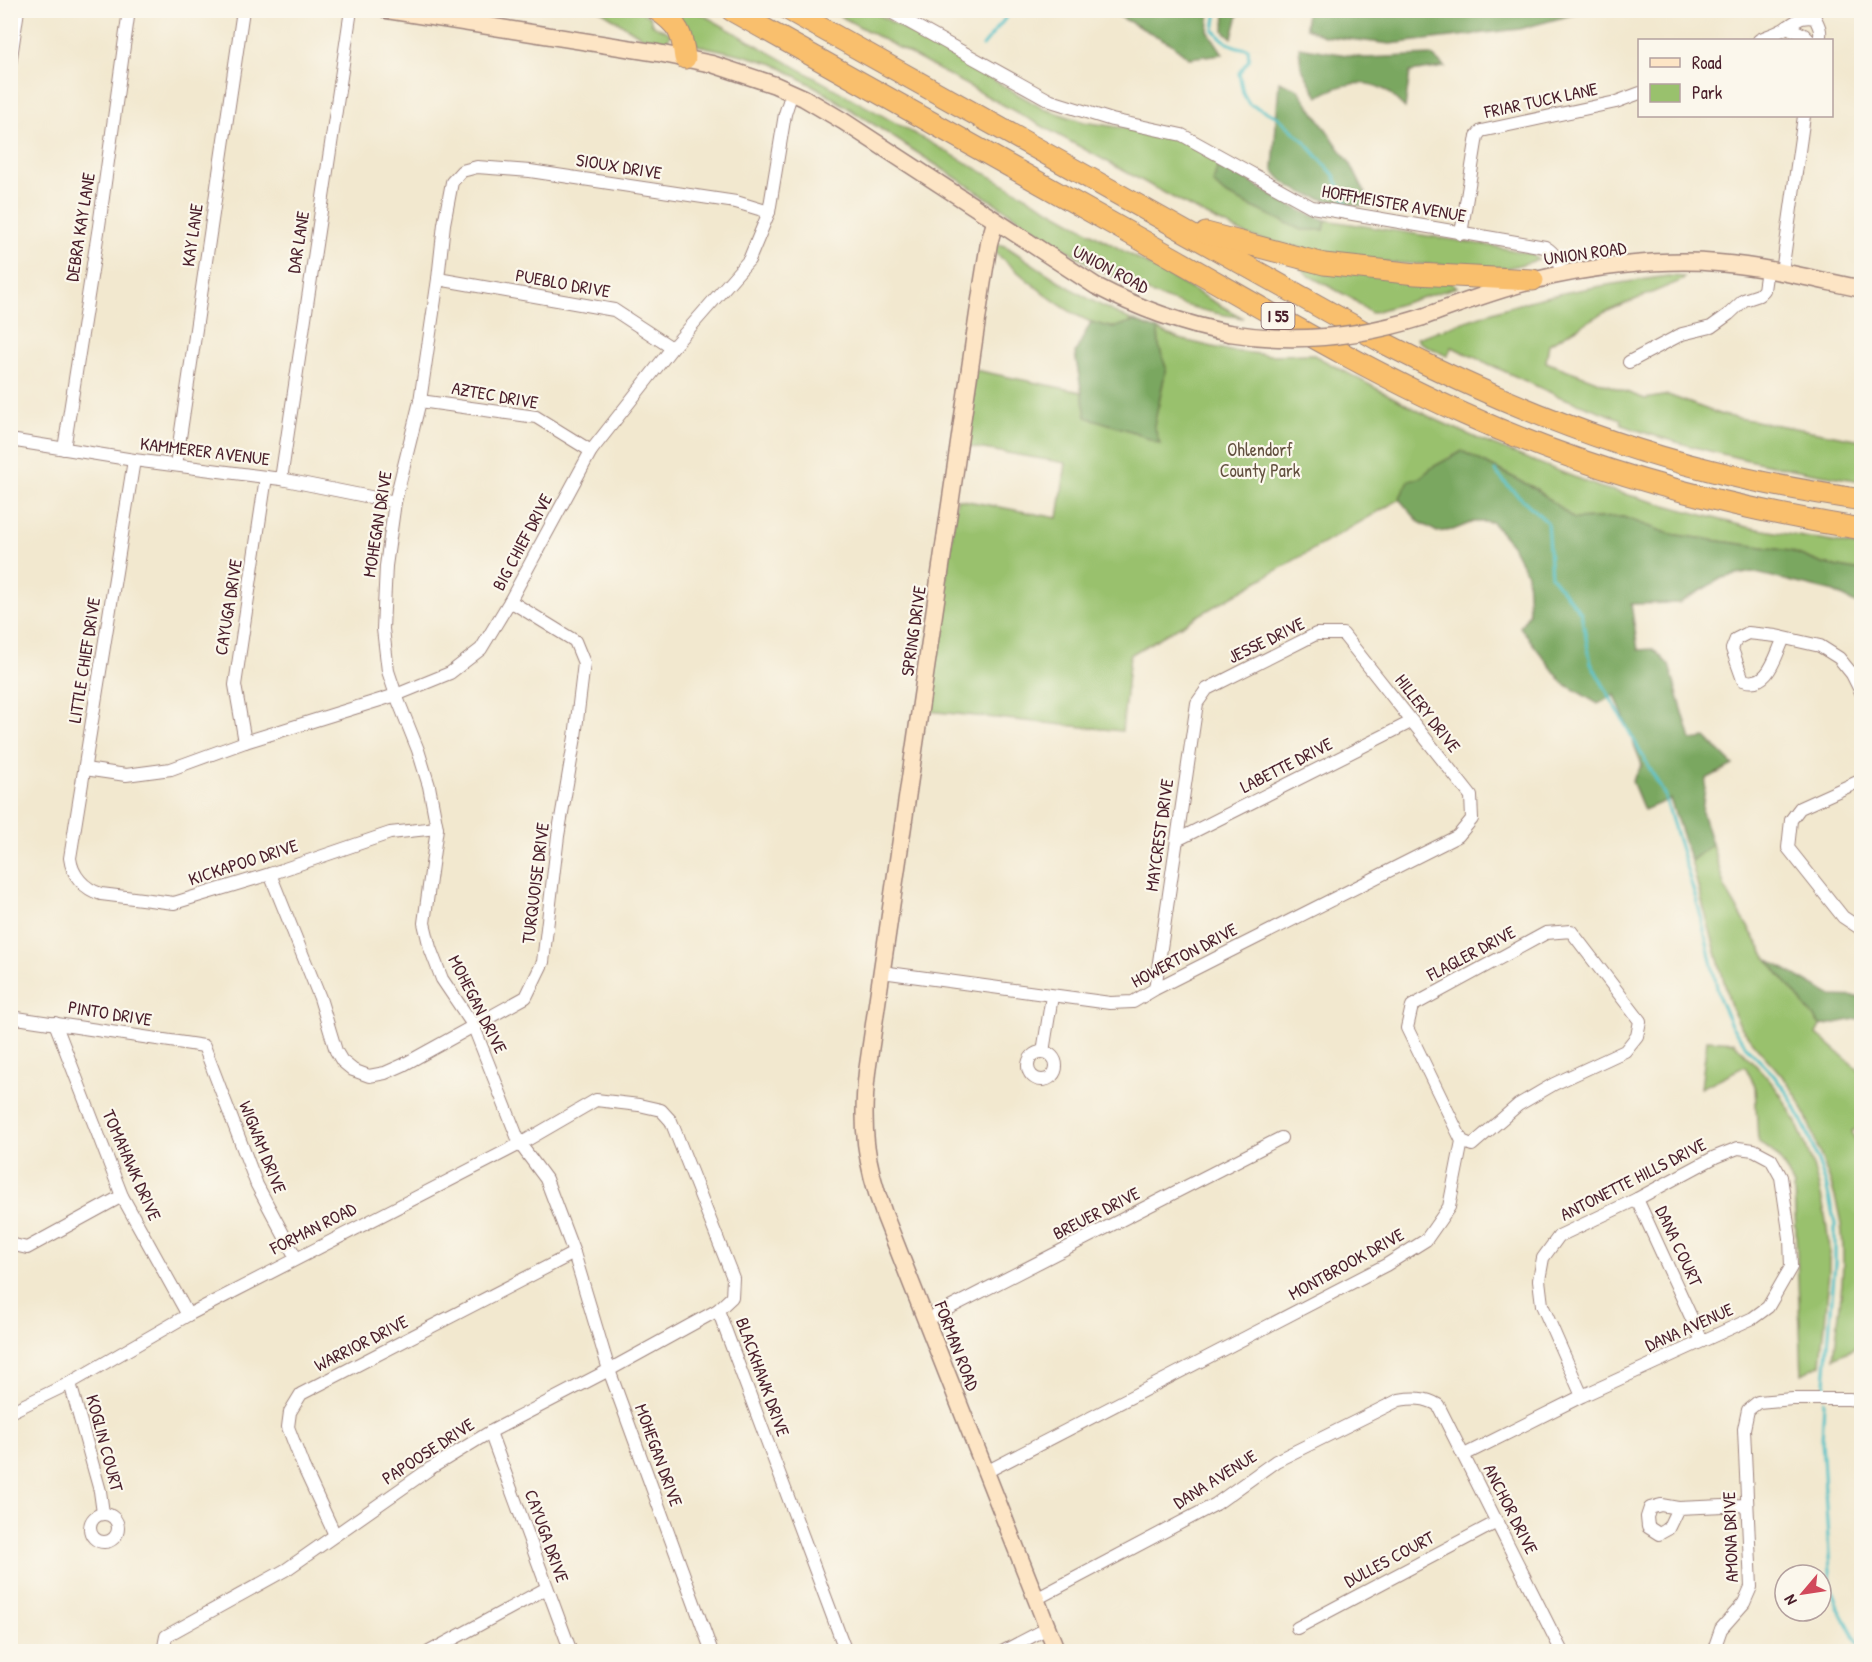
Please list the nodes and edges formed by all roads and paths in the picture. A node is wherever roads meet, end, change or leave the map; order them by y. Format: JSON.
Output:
{"nodes":[{"id":1,"x":18,"y":10,"type":"edge"},
{"id":2,"x":129,"y":10,"type":"edge"},
{"id":3,"x":243,"y":10,"type":"edge"},
{"id":4,"x":351,"y":10,"type":"edge"},
{"id":5,"x":387,"y":10,"type":"edge"},
{"id":6,"x":657,"y":10,"type":"edge"},
{"id":7,"x":731,"y":10,"type":"edge"},
{"id":8,"x":789,"y":10,"type":"edge"},
{"id":9,"x":887,"y":10,"type":"edge"},
{"id":10,"x":1787,"y":27,"type":"junction"},
{"id":11,"x":1761,"y":39,"type":"edge"},
{"id":12,"x":1808,"y":39,"type":"edge"},
{"id":13,"x":1819,"y":39,"type":"edge"},
{"id":14,"x":686,"y":58,"type":"junction"},
{"id":15,"x":10,"y":64,"type":"edge"},
{"id":16,"x":792,"y":92,"type":"junction"},
{"id":17,"x":1638,"y":94,"type":"edge"},
{"id":18,"x":1804,"y":117,"type":"edge"},
{"id":19,"x":462,"y":171,"type":"joint"},
{"id":20,"x":769,"y":212,"type":"junction"},
{"id":21,"x":995,"y":222,"type":"junction"},
{"id":22,"x":1171,"y":223,"type":"junction"},
{"id":23,"x":1461,"y":234,"type":"junction"},
{"id":24,"x":1774,"y":270,"type":"junction"},
{"id":25,"x":1562,"y":275,"type":"junction"},
{"id":26,"x":438,"y":279,"type":"junction"},
{"id":27,"x":1533,"y":280,"type":"junction"},
{"id":28,"x":1862,"y":289,"type":"edge"},
{"id":29,"x":672,"y":348,"type":"junction"},
{"id":30,"x":1629,"y":362,"type":"dead end"},
{"id":31,"x":420,"y":400,"type":"junction"},
{"id":32,"x":10,"y":440,"type":"edge"},
{"id":33,"x":64,"y":449,"type":"junction"},
{"id":34,"x":591,"y":451,"type":"junction"},
{"id":35,"x":134,"y":460,"type":"junction"},
{"id":36,"x":176,"y":465,"type":"junction"},
{"id":37,"x":266,"y":477,"type":"junction"},
{"id":38,"x":280,"y":479,"type":"junction"},
{"id":39,"x":1862,"y":500,"type":"edge"},
{"id":40,"x":395,"y":502,"type":"junction"},
{"id":41,"x":1862,"y":529,"type":"edge"},
{"id":42,"x":510,"y":601,"type":"junction"},
{"id":43,"x":1343,"y":634,"type":"joint"},
{"id":44,"x":1784,"y":638,"type":"junction"},
{"id":45,"x":1207,"y":689,"type":"joint"},
{"id":46,"x":1862,"y":693,"type":"edge"},
{"id":47,"x":396,"y":695,"type":"junction"},
{"id":48,"x":1411,"y":722,"type":"junction"},
{"id":49,"x":245,"y":742,"type":"junction"},
{"id":50,"x":85,"y":769,"type":"junction"},
{"id":51,"x":1862,"y":780,"type":"edge"},
{"id":52,"x":1472,"y":819,"type":"joint"},
{"id":53,"x":436,"y":828,"type":"junction"},
{"id":54,"x":1177,"y":840,"type":"junction"},
{"id":55,"x":70,"y":865,"type":"joint"},
{"id":56,"x":270,"y":874,"type":"junction"},
{"id":57,"x":1862,"y":927,"type":"edge"},
{"id":58,"x":882,"y":972,"type":"junction"},
{"id":59,"x":1155,"y":989,"type":"junction"},
{"id":60,"x":1052,"y":996,"type":"junction"},
{"id":61,"x":10,"y":1017,"type":"edge"},
{"id":62,"x":55,"y":1023,"type":"junction"},
{"id":63,"x":473,"y":1025,"type":"junction"},
{"id":64,"x":204,"y":1046,"type":"joint"},
{"id":65,"x":871,"y":1046,"type":"joint"},
{"id":66,"x":1043,"y":1052,"type":"dead end"},
{"id":67,"x":639,"y":1105,"type":"joint"},
{"id":68,"x":1281,"y":1138,"type":"dead end"},
{"id":69,"x":1462,"y":1141,"type":"junction"},
{"id":70,"x":520,"y":1144,"type":"junction"},
{"id":71,"x":1754,"y":1150,"type":"joint"},
{"id":72,"x":122,"y":1196,"type":"junction"},
{"id":73,"x":1637,"y":1199,"type":"junction"},
{"id":74,"x":10,"y":1244,"type":"edge"},
{"id":75,"x":574,"y":1253,"type":"junction"},
{"id":76,"x":296,"y":1258,"type":"junction"},
{"id":77,"x":718,"y":1310,"type":"junction"},
{"id":78,"x":188,"y":1315,"type":"junction"},
{"id":79,"x":926,"y":1320,"type":"junction"},
{"id":80,"x":1702,"y":1341,"type":"junction"},
{"id":81,"x":609,"y":1371,"type":"junction"},
{"id":82,"x":70,"y":1383,"type":"junction"},
{"id":83,"x":1582,"y":1396,"type":"junction"},
{"id":84,"x":1416,"y":1397,"type":"joint"},
{"id":85,"x":1862,"y":1401,"type":"edge"},
{"id":86,"x":10,"y":1412,"type":"edge"},
{"id":87,"x":490,"y":1432,"type":"junction"},
{"id":88,"x":1464,"y":1455,"type":"junction"},
{"id":89,"x":986,"y":1472,"type":"junction"},
{"id":90,"x":1747,"y":1505,"type":"junction"},
{"id":91,"x":1678,"y":1508,"type":"dead end"},
{"id":92,"x":103,"y":1513,"type":"dead end"},
{"id":93,"x":1497,"y":1522,"type":"junction"},
{"id":94,"x":334,"y":1535,"type":"junction"},
{"id":95,"x":547,"y":1588,"type":"junction"},
{"id":96,"x":1036,"y":1599,"type":"junction"},
{"id":97,"x":1048,"y":1628,"type":"junction"},
{"id":98,"x":1298,"y":1628,"type":"dead end"},
{"id":99,"x":163,"y":1652,"type":"edge"},
{"id":100,"x":429,"y":1652,"type":"edge"},
{"id":101,"x":571,"y":1652,"type":"edge"},
{"id":102,"x":712,"y":1652,"type":"edge"},
{"id":103,"x":846,"y":1652,"type":"edge"},
{"id":104,"x":1002,"y":1652,"type":"edge"},
{"id":105,"x":1057,"y":1652,"type":"edge"},
{"id":106,"x":1562,"y":1652,"type":"edge"},
{"id":107,"x":1713,"y":1652,"type":"edge"}],
"edges":[{"from":1,"to":15,"type":"street"},
{"from":2,"to":33,"type":"street","name":"DEBRA KAY LANE"},
{"from":3,"to":36,"type":"street","name":"KAY LANE"},
{"from":4,"to":38,"type":"street","name":"DAR LANE"},
{"from":5,"to":14,"type":"main road","name":"UNION ROAD"},
{"from":6,"to":14,"type":"highway"},
{"from":7,"to":41,"type":"highway","number":"I 55"},
{"from":8,"to":22,"type":"highway","number":"I 55"},
{"from":9,"to":23,"type":"street","name":"HOFFMEISTER AVENUE"},
{"from":10,"to":11,"type":"street"},
{"from":10,"to":12,"type":"street"},
{"from":10,"to":13,"type":"street"},
{"from":14,"to":16,"type":"main road","name":"UNION ROAD"},
{"from":16,"to":20,"type":"street","name":"BIG CHIEF DRIVE"},
{"from":16,"to":21,"type":"main road","name":"UNION ROAD"},
{"from":17,"to":23,"type":"street","name":"FRIAR TUCK LANE"},
{"from":18,"to":24,"type":"street"},
{"from":19,"to":20,"type":"street","name":"SIOUX DRIVE"},
{"from":19,"to":26,"type":"street","name":"MOHEGAN DRIVE"},
{"from":20,"to":29,"type":"street","name":"BIG CHIEF DRIVE"},
{"from":21,"to":27,"type":"main road","name":"UNION ROAD","bridge":true},
{"from":21,"to":58,"type":"main road","name":"SPRING DRIVE"},
{"from":22,"to":27,"type":"highway"},
{"from":22,"to":39,"type":"highway","number":"I 55"},
{"from":23,"to":25,"type":"street","name":"HOFFMEISTER AVENUE"},
{"from":24,"to":25,"type":"main road","name":"UNION ROAD"},
{"from":24,"to":28,"type":"main road","name":"UNION ROAD"},
{"from":24,"to":30,"type":"street"},
{"from":25,"to":27,"type":"main road","name":"UNION ROAD"},
{"from":26,"to":29,"type":"street","name":"PUEBLO DRIVE"},
{"from":26,"to":31,"type":"street","name":"MOHEGAN DRIVE"},
{"from":29,"to":34,"type":"street","name":"BIG CHIEF DRIVE"},
{"from":31,"to":34,"type":"street","name":"AZTEC DRIVE"},
{"from":31,"to":40,"type":"street","name":"MOHEGAN DRIVE"},
{"from":32,"to":33,"type":"street","name":"KAMMERER AVENUE"},
{"from":33,"to":35,"type":"street","name":"KAMMERER AVENUE"},
{"from":34,"to":42,"type":"street","name":"BIG CHIEF DRIVE"},
{"from":35,"to":36,"type":"street","name":"KAMMERER AVENUE"},
{"from":35,"to":50,"type":"street","name":"LITTLE CHIEF DRIVE"},
{"from":36,"to":37,"type":"street","name":"KAMMERER AVENUE"},
{"from":37,"to":38,"type":"street","name":"KAMMERER AVENUE"},
{"from":37,"to":49,"type":"street","name":"CAYUGA DRIVE"},
{"from":38,"to":40,"type":"street","name":"KAMMERER AVENUE"},
{"from":40,"to":47,"type":"street","name":"MOHEGAN DRIVE"},
{"from":42,"to":47,"type":"street","name":"BIG CHIEF DRIVE"},
{"from":42,"to":63,"type":"street","name":"TURQUOISE DRIVE"},
{"from":43,"to":45,"type":"street","name":"JESSE DRIVE"},
{"from":43,"to":48,"type":"street","name":"HILLERY DRIVE"},
{"from":44,"to":44,"type":"street"},
{"from":44,"to":46,"type":"street"},
{"from":45,"to":54,"type":"street","name":"MAYCREST DRIVE"},
{"from":47,"to":49,"type":"street","name":"BIG CHIEF DRIVE"},
{"from":47,"to":53,"type":"street","name":"MOHEGAN DRIVE"},
{"from":48,"to":52,"type":"street","name":"HILLERY DRIVE"},
{"from":48,"to":54,"type":"street","name":"LABETTE DRIVE"},
{"from":49,"to":50,"type":"street","name":"BIG CHIEF DRIVE"},
{"from":50,"to":55,"type":"street","name":"LITTLE CHIEF DRIVE"},
{"from":51,"to":57,"type":"street"},
{"from":52,"to":59,"type":"street","name":"HOWERTON DRIVE"},
{"from":53,"to":56,"type":"street","name":"KICKAPOO DRIVE"},
{"from":53,"to":63,"type":"street","name":"MOHEGAN DRIVE"},
{"from":54,"to":59,"type":"street","name":"MAYCREST DRIVE"},
{"from":55,"to":56,"type":"street","name":"KICKAPOO DRIVE"},
{"from":56,"to":63,"type":"street","name":"TURQUOISE DRIVE"},
{"from":58,"to":60,"type":"street","name":"HOWERTON DRIVE"},
{"from":58,"to":65,"type":"main road","name":"SPRING DRIVE"},
{"from":59,"to":60,"type":"street","name":"HOWERTON DRIVE"},
{"from":60,"to":66,"type":"street"},
{"from":61,"to":62,"type":"street","name":"PINTO DRIVE"},
{"from":62,"to":64,"type":"street","name":"PINTO DRIVE"},
{"from":62,"to":72,"type":"street","name":"TOMAHAWK DRIVE"},
{"from":63,"to":70,"type":"street","name":"MOHEGAN DRIVE"},
{"from":64,"to":76,"type":"street","name":"WIGWAM DRIVE"},
{"from":65,"to":79,"type":"main road","name":"FORMAN ROAD"},
{"from":67,"to":70,"type":"street","name":"FORMAN ROAD"},
{"from":67,"to":77,"type":"street","name":"BLACKHAWK DRIVE"},
{"from":68,"to":79,"type":"street","name":"BREUER DRIVE"},
{"from":69,"to":69,"type":"street","name":"FLAGLER DRIVE"},
{"from":69,"to":89,"type":"street","name":"MONTBROOK DRIVE"},
{"from":70,"to":75,"type":"street","name":"MOHEGAN DRIVE"},
{"from":70,"to":76,"type":"street","name":"FORMAN ROAD"},
{"from":71,"to":73,"type":"street","name":"ANTONETTE HILLS DRIVE"},
{"from":71,"to":80,"type":"street","name":"DANA AVENUE"},
{"from":72,"to":74,"type":"street"},
{"from":72,"to":78,"type":"street","name":"TOMAHAWK DRIVE"},
{"from":73,"to":80,"type":"street","name":"DANA COURT"},
{"from":73,"to":83,"type":"street","name":"ANTONETTE HILLS DRIVE"},
{"from":75,"to":81,"type":"street","name":"MOHEGAN DRIVE"},
{"from":75,"to":94,"type":"street","name":"WARRIOR DRIVE"},
{"from":76,"to":78,"type":"street","name":"FORMAN ROAD"},
{"from":77,"to":81,"type":"street","name":"PAPOOSE DRIVE"},
{"from":77,"to":103,"type":"street","name":"BLACKHAWK DRIVE"},
{"from":78,"to":82,"type":"street","name":"FORMAN ROAD"},
{"from":79,"to":89,"type":"main road","name":"FORMAN ROAD"},
{"from":80,"to":83,"type":"street","name":"DANA AVENUE"},
{"from":81,"to":87,"type":"street","name":"PAPOOSE DRIVE"},
{"from":81,"to":102,"type":"street","name":"MOHEGAN DRIVE"},
{"from":82,"to":86,"type":"street","name":"FORMAN ROAD"},
{"from":82,"to":92,"type":"street","name":"KOGLIN COURT"},
{"from":83,"to":88,"type":"street","name":"DANA AVENUE"},
{"from":84,"to":88,"type":"street","name":"ANCHOR DRIVE"},
{"from":84,"to":96,"type":"street","name":"DANA AVENUE"},
{"from":85,"to":90,"type":"street","name":"AMONA DRIVE"},
{"from":87,"to":94,"type":"street","name":"PAPOOSE DRIVE"},
{"from":87,"to":95,"type":"street","name":"CAYUGA DRIVE"},
{"from":88,"to":93,"type":"street","name":"ANCHOR DRIVE"},
{"from":89,"to":96,"type":"main road","name":"FORMAN ROAD"},
{"from":90,"to":91,"type":"street"},
{"from":90,"to":107,"type":"street","name":"AMONA DRIVE"},
{"from":93,"to":98,"type":"street","name":"DULLES COURT"},
{"from":93,"to":106,"type":"street","name":"ANCHOR DRIVE"},
{"from":94,"to":99,"type":"street","name":"PAPOOSE DRIVE"},
{"from":95,"to":100,"type":"street"},
{"from":95,"to":101,"type":"street","name":"CAYUGA DRIVE"},
{"from":96,"to":97,"type":"main road","name":"FORMAN ROAD"},
{"from":97,"to":104,"type":"street"},
{"from":97,"to":105,"type":"main road","name":"FORMAN ROAD"}]}
